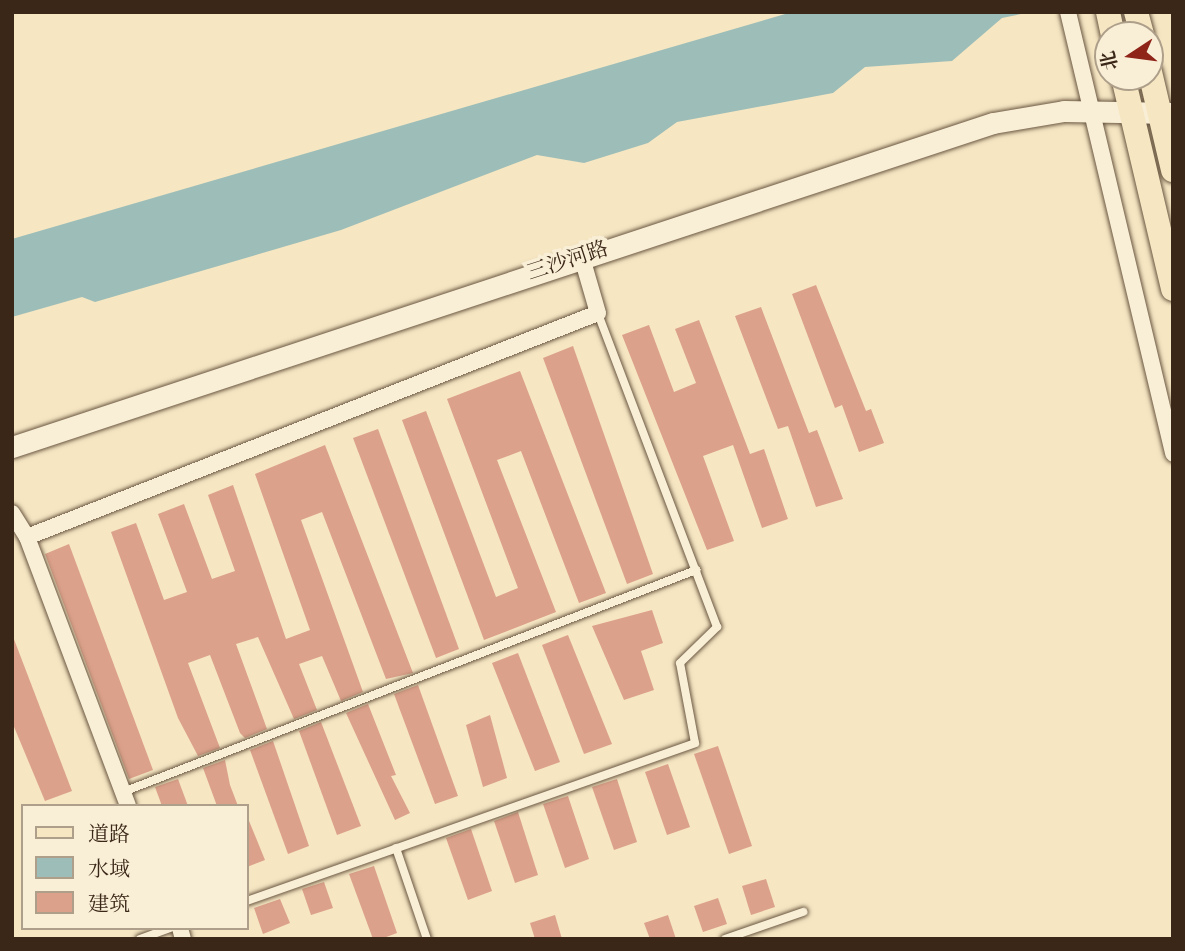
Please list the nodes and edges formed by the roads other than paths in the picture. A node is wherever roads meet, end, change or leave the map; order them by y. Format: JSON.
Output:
{"nodes":[{"id":1,"x":1068,"y":12,"type":"edge"},
{"id":2,"x":1126,"y":91,"type":"edge"},
{"id":3,"x":1158,"y":91,"type":"edge"},
{"id":4,"x":1093,"y":109,"type":"junction"},
{"id":5,"x":1130,"y":111,"type":"junction"},
{"id":6,"x":1166,"y":112,"type":"edge"},
{"id":7,"x":1173,"y":170,"type":"edge"},
{"id":8,"x":582,"y":258,"type":"junction"},
{"id":9,"x":1173,"y":289,"type":"edge"},
{"id":10,"x":598,"y":313,"type":"junction"},
{"id":11,"x":12,"y":447,"type":"edge"},
{"id":12,"x":1173,"y":454,"type":"edge"},
{"id":13,"x":12,"y":513,"type":"edge"},
{"id":14,"x":27,"y":537,"type":"junction"},
{"id":15,"x":696,"y":570,"type":"junction"},
{"id":16,"x":125,"y":799,"type":"edge"},
{"id":17,"x":396,"y":848,"type":"junction"},
{"id":18,"x":248,"y":901,"type":"edge"},
{"id":19,"x":803,"y":912,"type":"dead end"},
{"id":20,"x":165,"y":930,"type":"edge"},
{"id":21,"x":140,"y":939,"type":"edge"},
{"id":22,"x":427,"y":939,"type":"edge"},
{"id":23,"x":725,"y":939,"type":"edge"}],
"edges":[{"from":1,"to":4,"type":"street"},
{"from":2,"to":5,"type":"main road"},
{"from":3,"to":6,"type":"main road"},
{"from":4,"to":5,"type":"street","name":"三沙河路"},
{"from":4,"to":8,"type":"street","name":"三沙河路"},
{"from":4,"to":12,"type":"street"},
{"from":5,"to":6,"type":"street","name":"三沙河路"},
{"from":5,"to":9,"type":"main road"},
{"from":6,"to":7,"type":"main road"},
{"from":8,"to":10,"type":"street"},
{"from":8,"to":11,"type":"street","name":"三沙河路"},
{"from":10,"to":14,"type":"street"},
{"from":10,"to":15,"type":"lane"},
{"from":13,"to":14,"type":"street"},
{"from":14,"to":16,"type":"street"},
{"from":15,"to":16,"type":"lane"},
{"from":15,"to":17,"type":"lane"},
{"from":17,"to":18,"type":"lane"},
{"from":17,"to":22,"type":"lane"},
{"from":19,"to":23,"type":"lane"},
{"from":20,"to":21,"type":"lane"}]}
